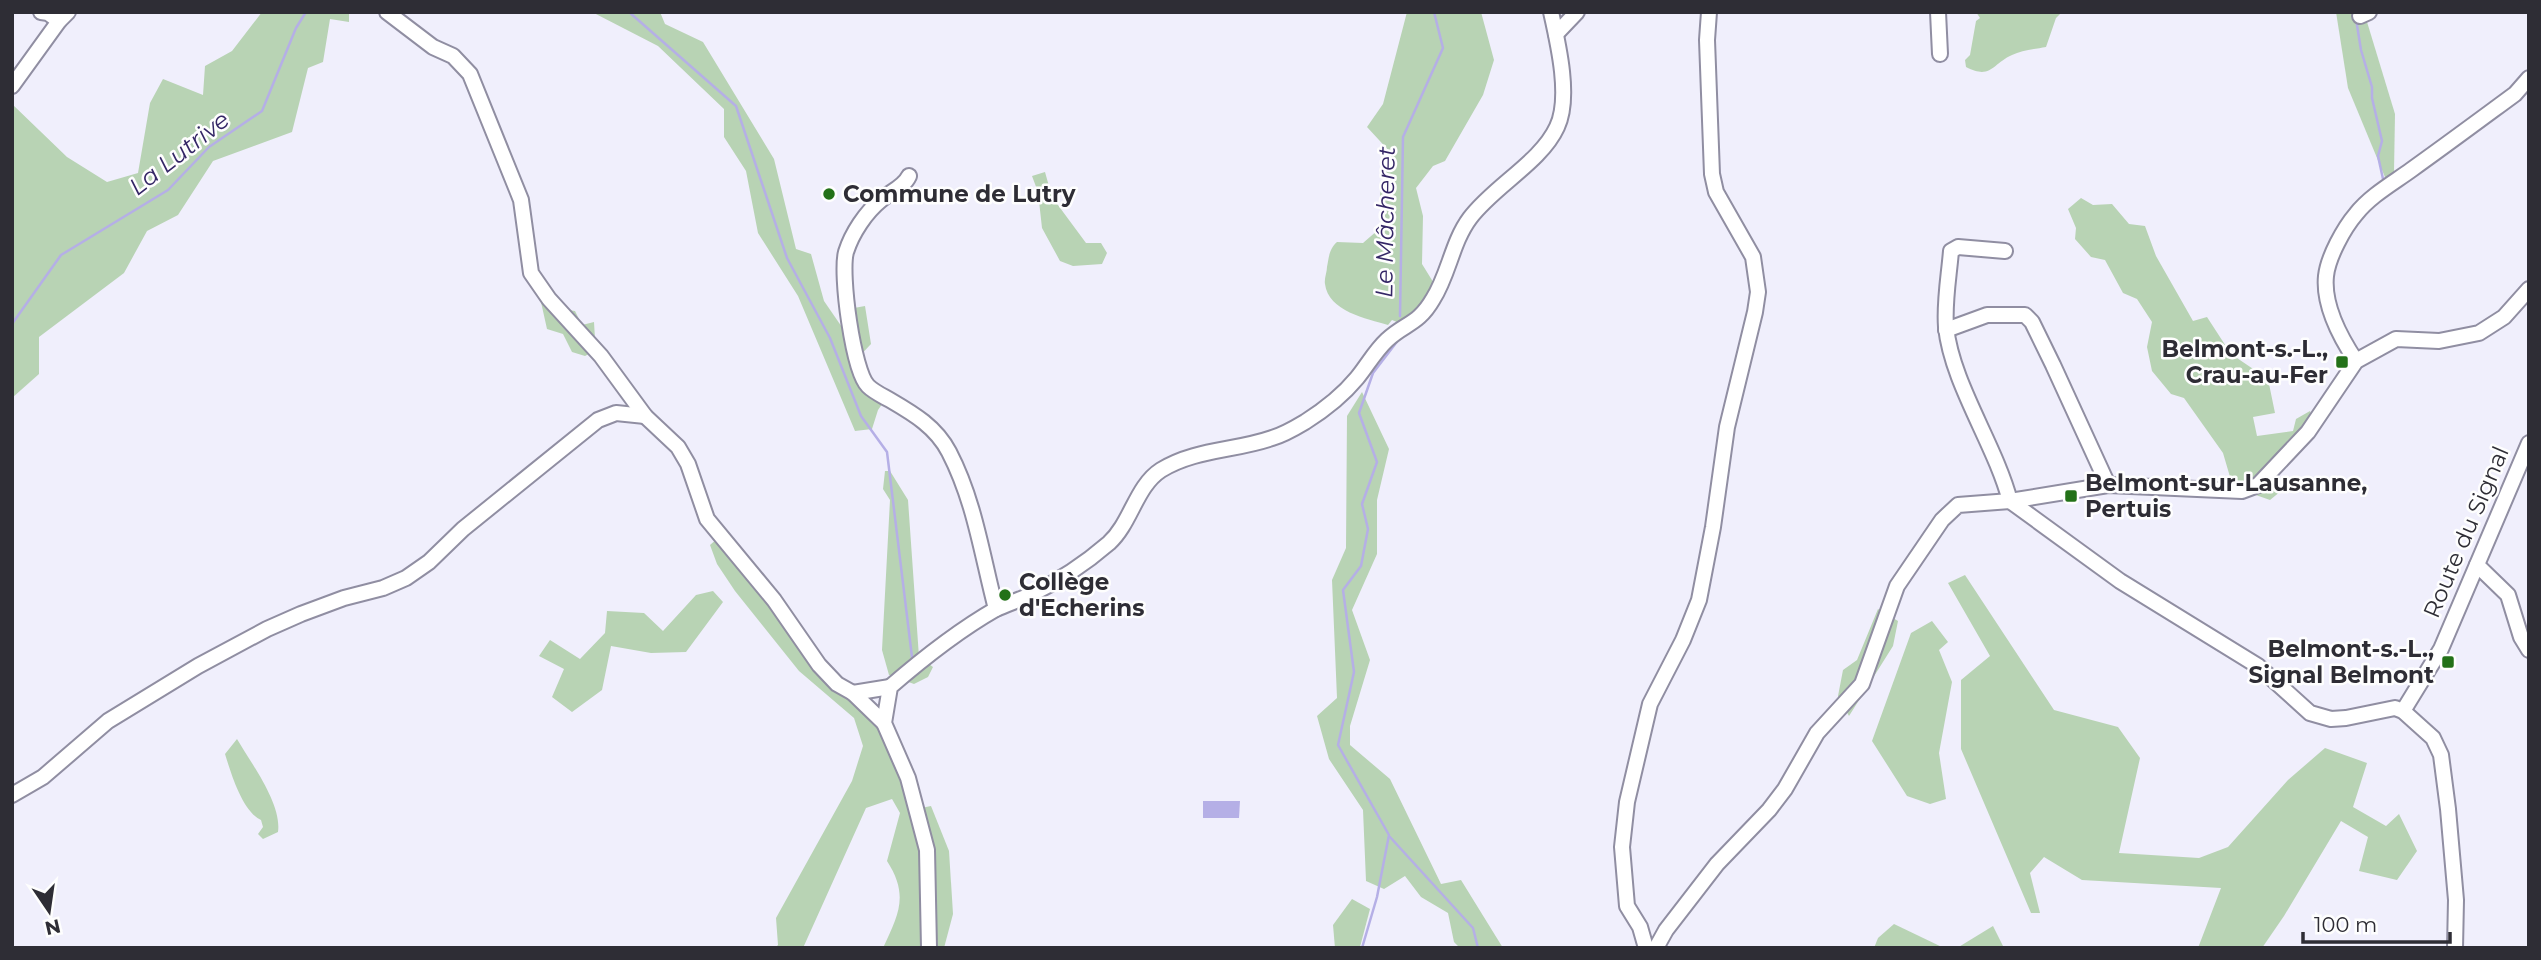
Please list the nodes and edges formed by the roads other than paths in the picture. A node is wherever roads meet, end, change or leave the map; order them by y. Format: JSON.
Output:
{"nodes":[{"id":1,"x":41,"y":12,"type":"edge"},
{"id":2,"x":387,"y":12,"type":"edge"},
{"id":3,"x":1551,"y":12,"type":"edge"},
{"id":4,"x":1577,"y":12,"type":"edge"},
{"id":5,"x":1709,"y":12,"type":"edge"},
{"id":6,"x":1938,"y":12,"type":"edge"},
{"id":7,"x":64,"y":17,"type":"edge"},
{"id":8,"x":1556,"y":34,"type":"junction"},
{"id":9,"x":1940,"y":54,"type":"dead end"},
{"id":10,"x":2529,"y":78,"type":"edge"},
{"id":11,"x":12,"y":86,"type":"edge"},
{"id":12,"x":909,"y":176,"type":"dead end"},
{"id":13,"x":2005,"y":251,"type":"dead end"},
{"id":14,"x":2529,"y":289,"type":"edge"},
{"id":15,"x":1946,"y":330,"type":"junction"},
{"id":16,"x":2356,"y":361,"type":"junction"},
{"id":17,"x":645,"y":416,"type":"junction"},
{"id":18,"x":2529,"y":443,"type":"edge"},
{"id":19,"x":2108,"y":485,"type":"junction"},
{"id":20,"x":2010,"y":501,"type":"junction"},
{"id":21,"x":2477,"y":565,"type":"junction"},
{"id":22,"x":996,"y":609,"type":"junction"},
{"id":23,"x":2529,"y":650,"type":"edge"},
{"id":24,"x":890,"y":687,"type":"junction"},
{"id":25,"x":853,"y":693,"type":"junction"},
{"id":26,"x":2403,"y":711,"type":"junction"},
{"id":27,"x":884,"y":723,"type":"junction"},
{"id":28,"x":12,"y":795,"type":"edge"},
{"id":29,"x":1640,"y":927,"type":"junction"},
{"id":30,"x":1666,"y":930,"type":"junction"},
{"id":31,"x":929,"y":948,"type":"edge"},
{"id":32,"x":1646,"y":948,"type":"edge"},
{"id":33,"x":1656,"y":948,"type":"edge"},
{"id":34,"x":2455,"y":948,"type":"edge"}],
"edges":[{"from":1,"to":7,"type":"street"},
{"from":2,"to":17,"type":"street"},
{"from":3,"to":8,"type":"street"},
{"from":4,"to":8,"type":"street"},
{"from":5,"to":29,"type":"street"},
{"from":6,"to":9,"type":"street"},
{"from":7,"to":11,"type":"street"},
{"from":8,"to":22,"type":"street"},
{"from":10,"to":16,"type":"street"},
{"from":12,"to":22,"type":"street"},
{"from":13,"to":15,"type":"street"},
{"from":14,"to":16,"type":"street"},
{"from":15,"to":19,"type":"street"},
{"from":15,"to":20,"type":"street"},
{"from":16,"to":19,"type":"street"},
{"from":17,"to":25,"type":"street"},
{"from":17,"to":28,"type":"street"},
{"from":18,"to":21,"type":"street","name":"Route du Signal"},
{"from":19,"to":20,"type":"street"},
{"from":20,"to":26,"type":"street"},
{"from":20,"to":30,"type":"street"},
{"from":21,"to":23,"type":"street"},
{"from":21,"to":26,"type":"street","name":"Route du Signal"},
{"from":22,"to":24,"type":"street"},
{"from":24,"to":25,"type":"street"},
{"from":24,"to":27,"type":"street"},
{"from":25,"to":27,"type":"street"},
{"from":26,"to":34,"type":"street"},
{"from":27,"to":31,"type":"street"},
{"from":29,"to":30,"type":"street"},
{"from":29,"to":32,"type":"street"},
{"from":30,"to":33,"type":"street"}]}
